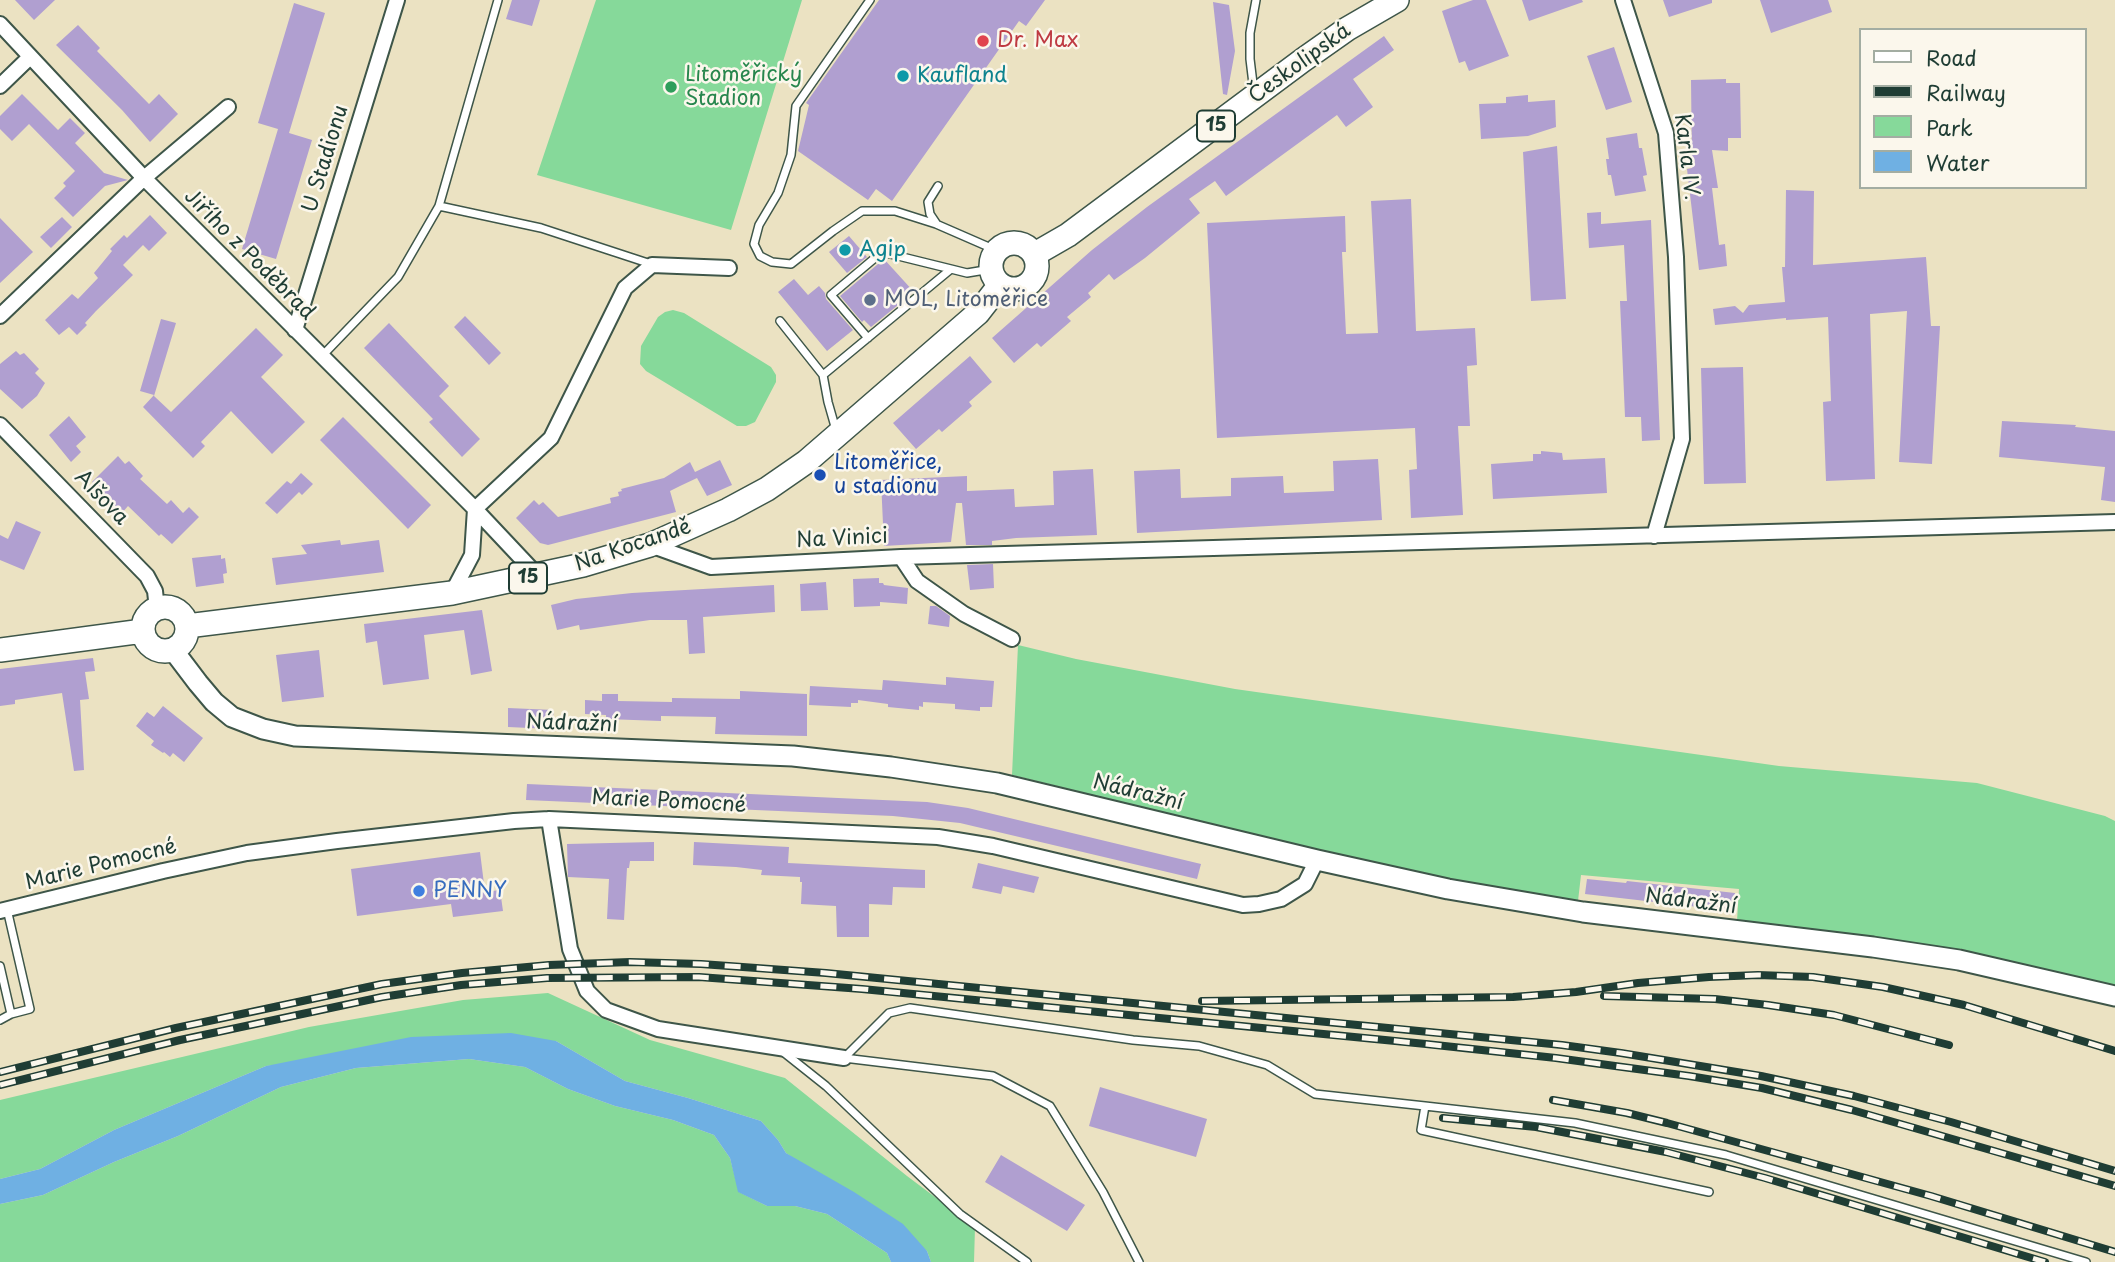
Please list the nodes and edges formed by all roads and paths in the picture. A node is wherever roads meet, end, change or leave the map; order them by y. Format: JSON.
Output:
{"nodes":[{"id":1,"x":397,"y":0,"type":"edge"},
{"id":2,"x":498,"y":0,"type":"edge"},
{"id":3,"x":870,"y":0,"type":"edge"},
{"id":4,"x":1256,"y":0,"type":"edge"},
{"id":5,"x":1397,"y":0,"type":"edge"},
{"id":6,"x":1623,"y":0,"type":"edge"},
{"id":7,"x":0,"y":24,"type":"edge"},
{"id":8,"x":30,"y":57,"type":"junction"},
{"id":9,"x":0,"y":86,"type":"edge"},
{"id":10,"x":1255,"y":96,"type":"junction"},
{"id":11,"x":228,"y":107,"type":"dead end"},
{"id":12,"x":144,"y":178,"type":"junction"},
{"id":13,"x":938,"y":186,"type":"dead end"},
{"id":14,"x":439,"y":206,"type":"junction"},
{"id":15,"x":936,"y":224,"type":"junction"},
{"id":16,"x":1035,"y":254,"type":"junction"},
{"id":17,"x":652,"y":264,"type":"junction"},
{"id":18,"x":729,"y":268,"type":"dead end"},
{"id":19,"x":951,"y":269,"type":"junction"},
{"id":20,"x":996,"y":269,"type":"junction"},
{"id":21,"x":0,"y":316,"type":"edge"},
{"id":22,"x":780,"y":321,"type":"dead end"},
{"id":23,"x":295,"y":330,"type":"junction"},
{"id":24,"x":868,"y":338,"type":"junction"},
{"id":25,"x":321,"y":357,"type":"junction"},
{"id":26,"x":823,"y":375,"type":"junction"},
{"id":27,"x":0,"y":425,"type":"edge"},
{"id":28,"x":838,"y":436,"type":"junction"},
{"id":29,"x":475,"y":509,"type":"junction"},
{"id":30,"x":2115,"y":522,"type":"edge"},
{"id":31,"x":1654,"y":536,"type":"junction"},
{"id":32,"x":650,"y":545,"type":"junction"},
{"id":33,"x":901,"y":557,"type":"junction"},
{"id":34,"x":538,"y":576,"type":"junction"},
{"id":35,"x":452,"y":593,"type":"junction"},
{"id":36,"x":157,"y":609,"type":"junction"},
{"id":37,"x":187,"y":626,"type":"junction"},
{"id":38,"x":143,"y":631,"type":"junction"},
{"id":39,"x":1012,"y":639,"type":"dead end"},
{"id":40,"x":0,"y":650,"type":"edge"},
{"id":41,"x":173,"y":650,"type":"junction"},
{"id":42,"x":550,"y":819,"type":"junction"},
{"id":43,"x":1317,"y":860,"type":"junction"},
{"id":44,"x":4,"y":910,"type":"edge"},
{"id":45,"x":0,"y":966,"type":"edge"},
{"id":46,"x":2115,"y":996,"type":"edge"},
{"id":47,"x":11,"y":1014,"type":"junction"},
{"id":48,"x":0,"y":1020,"type":"edge"},
{"id":49,"x":779,"y":1049,"type":"junction"},
{"id":50,"x":844,"y":1058,"type":"junction"},
{"id":51,"x":1425,"y":1106,"type":"junction"},
{"id":52,"x":1709,"y":1192,"type":"dead end"},
{"id":53,"x":1027,"y":1262,"type":"edge"},
{"id":54,"x":1139,"y":1262,"type":"edge"},
{"id":55,"x":2086,"y":1262,"type":"edge"}],
"edges":[{"from":1,"to":23,"type":"street","name":"U Stadionu"},
{"from":2,"to":14,"type":"lane"},
{"from":3,"to":15,"type":"lane"},
{"from":4,"to":10,"type":"lane"},
{"from":5,"to":10,"type":"main road","name":"Českolipská","number":"15"},
{"from":6,"to":31,"type":"street","name":"Karla IV."},
{"from":7,"to":8,"type":"street","name":"Jiřího z Poděbrad"},
{"from":8,"to":9,"type":"street"},
{"from":8,"to":12,"type":"street","name":"Jiřího z Poděbrad"},
{"from":10,"to":16,"type":"main road","name":"Českolipská","number":"15"},
{"from":11,"to":12,"type":"street"},
{"from":12,"to":21,"type":"street"},
{"from":12,"to":23,"type":"street","name":"Jiřího z Poděbrad"},
{"from":13,"to":15,"type":"lane"},
{"from":14,"to":17,"type":"lane"},
{"from":14,"to":25,"type":"lane"},
{"from":15,"to":20,"type":"lane"},
{"from":16,"to":20,"type":"main road"},
{"from":16,"to":20,"type":"main road"},
{"from":17,"to":18,"type":"street"},
{"from":17,"to":29,"type":"street"},
{"from":19,"to":20,"type":"lane"},
{"from":19,"to":24,"type":"lane"},
{"from":19,"to":24,"type":"lane"},
{"from":20,"to":28,"type":"main road","name":"Na Kocandě","number":"15"},
{"from":22,"to":26,"type":"lane"},
{"from":23,"to":25,"type":"street","name":"Jiřího z Poděbrad"},
{"from":24,"to":26,"type":"lane"},
{"from":25,"to":29,"type":"street","name":"Jiřího z Poděbrad"},
{"from":26,"to":28,"type":"lane"},
{"from":27,"to":36,"type":"street","name":"Alšova"},
{"from":28,"to":32,"type":"main road","name":"Na Kocandě","number":"15"},
{"from":29,"to":34,"type":"street","name":"Jiřího z Poděbrad"},
{"from":29,"to":35,"type":"street"},
{"from":30,"to":31,"type":"street"},
{"from":31,"to":33,"type":"street"},
{"from":32,"to":33,"type":"street","name":"Na Vinici"},
{"from":32,"to":34,"type":"main road","name":"Na Kocandě","number":"15"},
{"from":33,"to":39,"type":"street","name":"Na Vinici"},
{"from":34,"to":35,"type":"main road","name":"Na Kocandě","number":"15"},
{"from":35,"to":37,"type":"main road","name":"Na Kocandě","number":"15"},
{"from":36,"to":37,"type":"main road"},
{"from":36,"to":38,"type":"main road"},
{"from":37,"to":41,"type":"main road"},
{"from":38,"to":40,"type":"main road"},
{"from":38,"to":41,"type":"main road"},
{"from":41,"to":43,"type":"main road","name":"Nádražní"},
{"from":42,"to":43,"type":"street","name":"Marie Pomocné"},
{"from":42,"to":44,"type":"street","name":"Marie Pomocné"},
{"from":42,"to":49,"type":"street"},
{"from":43,"to":46,"type":"main road","name":"Nádražní"},
{"from":44,"to":47,"type":"lane"},
{"from":45,"to":47,"type":"lane"},
{"from":47,"to":48,"type":"lane"},
{"from":49,"to":50,"type":"street"},
{"from":49,"to":53,"type":"lane"},
{"from":50,"to":51,"type":"lane"},
{"from":50,"to":54,"type":"lane"},
{"from":51,"to":52,"type":"lane"},
{"from":51,"to":55,"type":"lane"}]}
